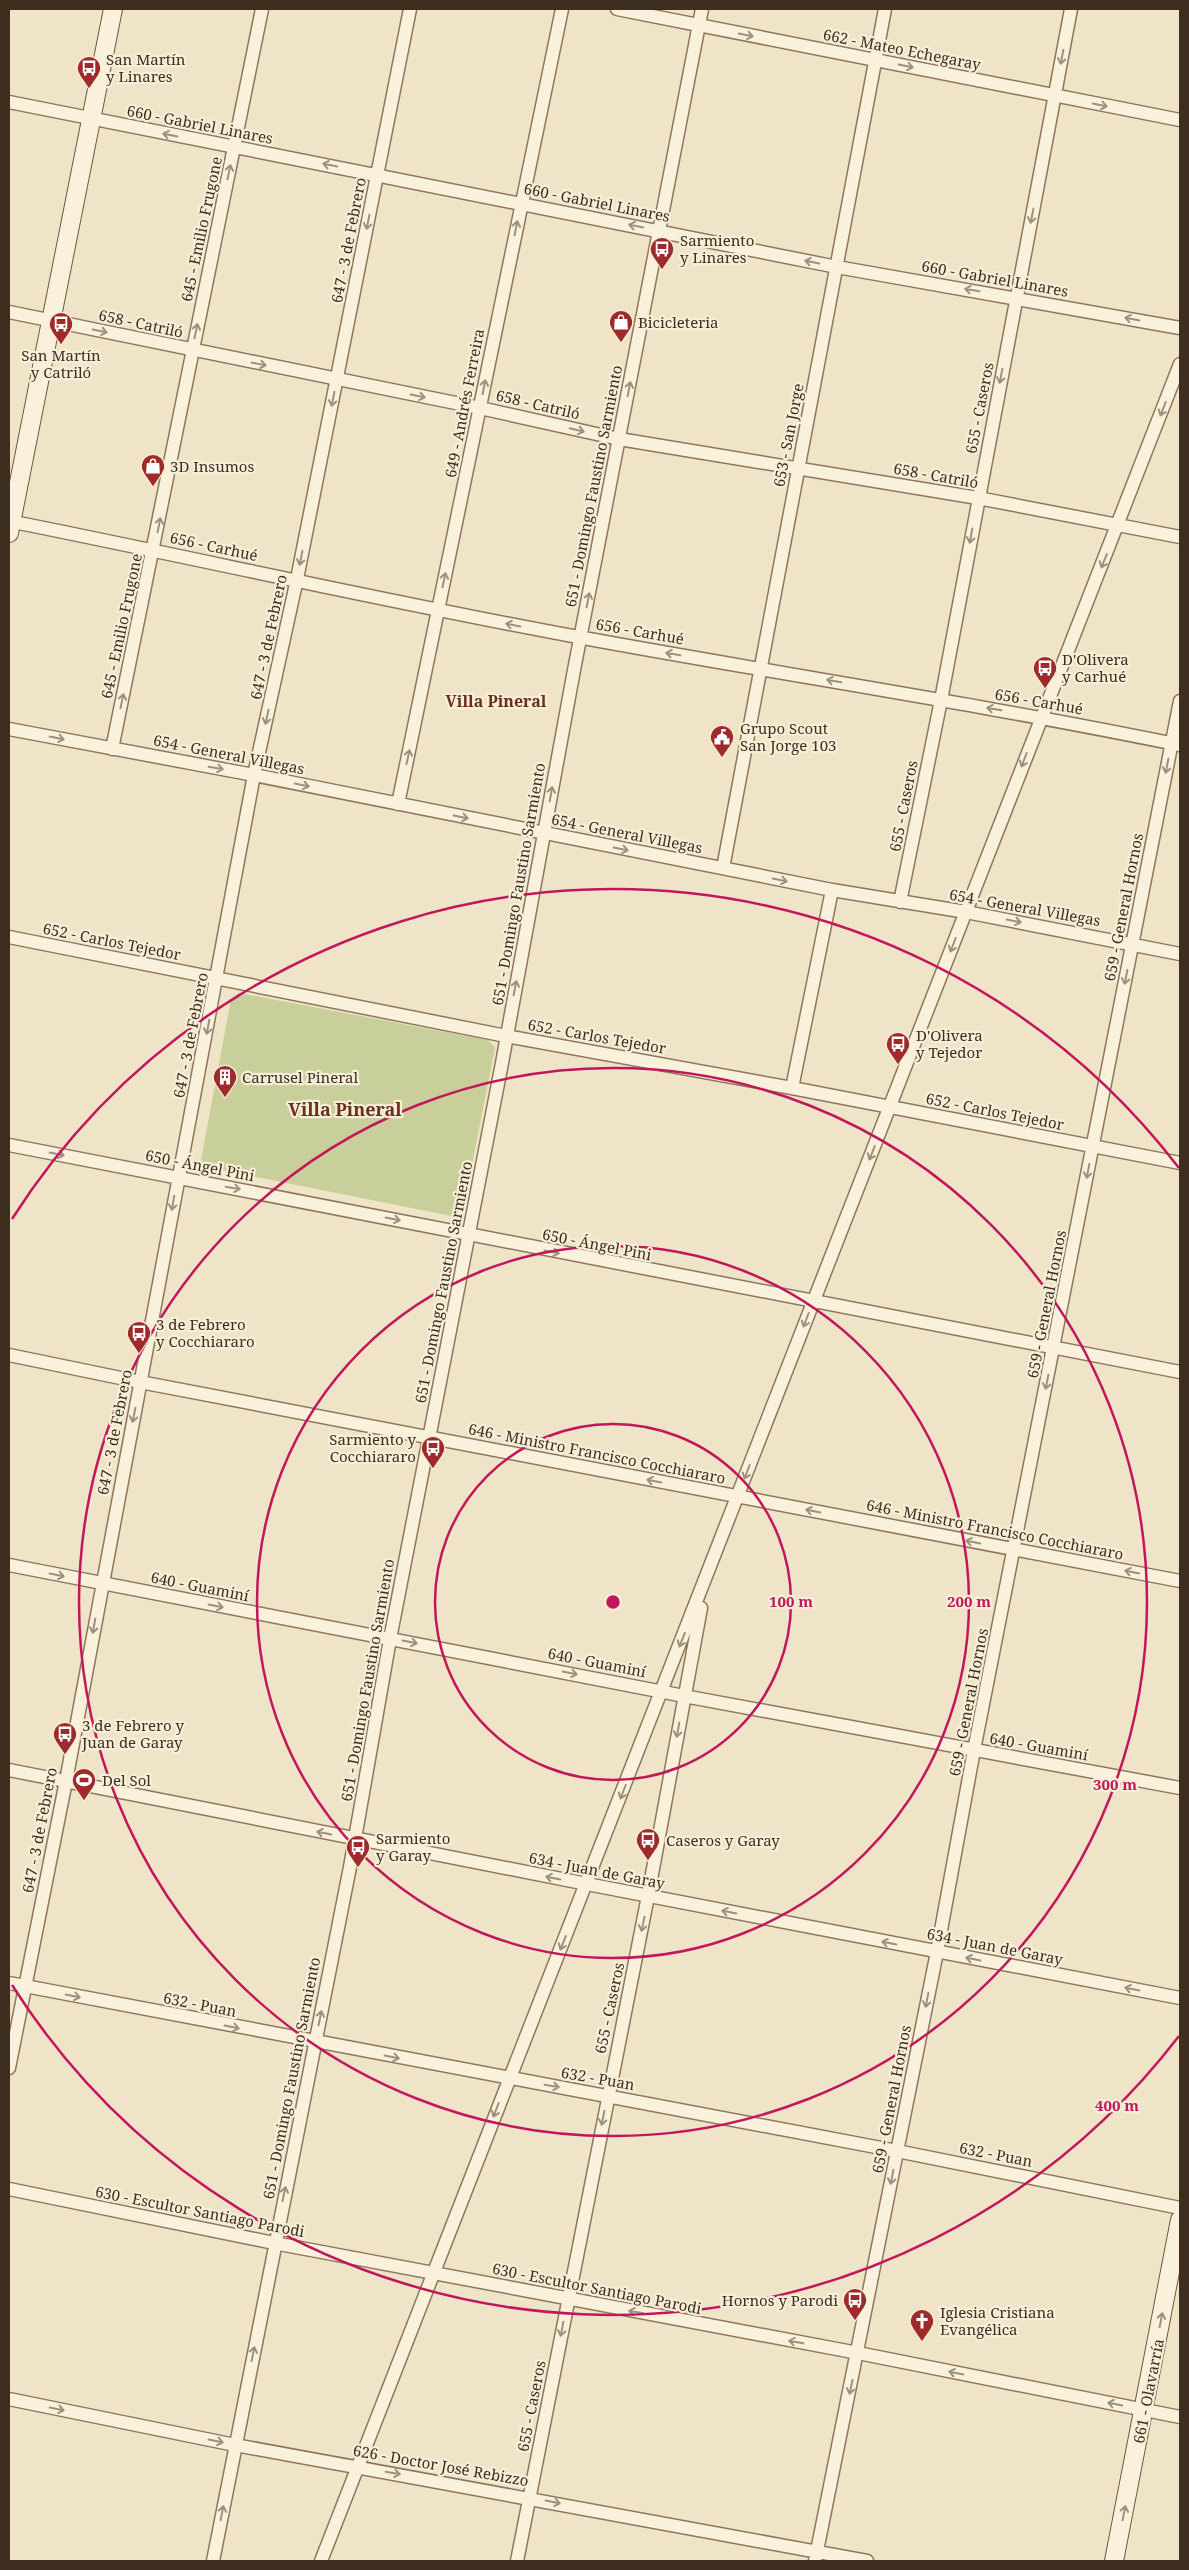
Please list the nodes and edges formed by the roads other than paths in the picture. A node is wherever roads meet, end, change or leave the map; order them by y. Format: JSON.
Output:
{"nodes":[{"id":1,"x":113,"y":9,"type":"edge"},
{"id":2,"x":262,"y":9,"type":"edge"},
{"id":3,"x":410,"y":9,"type":"edge"},
{"id":4,"x":562,"y":9,"type":"edge"},
{"id":5,"x":617,"y":9,"type":"edge"},
{"id":6,"x":702,"y":9,"type":"edge"},
{"id":7,"x":885,"y":9,"type":"edge"},
{"id":8,"x":1071,"y":9,"type":"edge"},
{"id":9,"x":699,"y":26,"type":"junction"},
{"id":10,"x":875,"y":60,"type":"junction"},
{"id":11,"x":1055,"y":96,"type":"junction"},
{"id":12,"x":9,"y":102,"type":"edge"},
{"id":13,"x":92,"y":120,"type":"junction"},
{"id":14,"x":1180,"y":120,"type":"edge"},
{"id":15,"x":234,"y":147,"type":"junction"},
{"id":16,"x":378,"y":174,"type":"junction"},
{"id":17,"x":521,"y":203,"type":"junction"},
{"id":18,"x":660,"y":230,"type":"junction"},
{"id":19,"x":836,"y":267,"type":"junction"},
{"id":20,"x":1016,"y":298,"type":"junction"},
{"id":21,"x":9,"y":312,"type":"edge"},
{"id":22,"x":52,"y":321,"type":"junction"},
{"id":23,"x":1180,"y":328,"type":"edge"},
{"id":24,"x":192,"y":350,"type":"junction"},
{"id":25,"x":1180,"y":364,"type":"edge"},
{"id":26,"x":337,"y":380,"type":"junction"},
{"id":27,"x":480,"y":408,"type":"junction"},
{"id":28,"x":619,"y":439,"type":"junction"},
{"id":29,"x":799,"y":468,"type":"junction"},
{"id":30,"x":978,"y":498,"type":"junction"},
{"id":31,"x":1119,"y":524,"type":"junction"},
{"id":32,"x":10,"y":525,"type":"edge"},
{"id":33,"x":1180,"y":537,"type":"edge"},
{"id":34,"x":154,"y":550,"type":"junction"},
{"id":35,"x":297,"y":579,"type":"junction"},
{"id":36,"x":438,"y":611,"type":"junction"},
{"id":37,"x":581,"y":638,"type":"junction"},
{"id":38,"x":760,"y":668,"type":"junction"},
{"id":39,"x":941,"y":700,"type":"junction"},
{"id":40,"x":1180,"y":701,"type":"edge"},
{"id":41,"x":1042,"y":718,"type":"junction"},
{"id":42,"x":9,"y":729,"type":"edge"},
{"id":43,"x":1176,"y":744,"type":"edge"},
{"id":44,"x":112,"y":749,"type":"junction"},
{"id":45,"x":254,"y":775,"type":"junction"},
{"id":46,"x":398,"y":804,"type":"junction"},
{"id":47,"x":544,"y":834,"type":"junction"},
{"id":48,"x":723,"y":868,"type":"junction"},
{"id":49,"x":832,"y":890,"type":"junction"},
{"id":50,"x":900,"y":902,"type":"junction"},
{"id":51,"x":966,"y":912,"type":"junction"},
{"id":52,"x":9,"y":937,"type":"edge"},
{"id":53,"x":1132,"y":944,"type":"junction"},
{"id":54,"x":1180,"y":954,"type":"edge"},
{"id":55,"x":217,"y":979,"type":"junction"},
{"id":56,"x":506,"y":1036,"type":"junction"},
{"id":57,"x":792,"y":1088,"type":"junction"},
{"id":58,"x":891,"y":1108,"type":"junction"},
{"id":59,"x":9,"y":1144,"type":"edge"},
{"id":60,"x":1092,"y":1146,"type":"junction"},
{"id":61,"x":1180,"y":1163,"type":"edge"},
{"id":62,"x":177,"y":1178,"type":"junction"},
{"id":63,"x":468,"y":1236,"type":"junction"},
{"id":64,"x":813,"y":1302,"type":"junction"},
{"id":65,"x":1054,"y":1347,"type":"junction"},
{"id":66,"x":9,"y":1355,"type":"edge"},
{"id":67,"x":1180,"y":1372,"type":"edge"},
{"id":68,"x":140,"y":1382,"type":"junction"},
{"id":69,"x":429,"y":1437,"type":"junction"},
{"id":70,"x":738,"y":1497,"type":"junction"},
{"id":71,"x":1015,"y":1550,"type":"junction"},
{"id":72,"x":9,"y":1565,"type":"edge"},
{"id":73,"x":706,"y":1579,"type":"junction"},
{"id":74,"x":1180,"y":1581,"type":"edge"},
{"id":75,"x":101,"y":1584,"type":"junction"},
{"id":76,"x":390,"y":1639,"type":"junction"},
{"id":77,"x":662,"y":1691,"type":"junction"},
{"id":78,"x":684,"y":1696,"type":"junction"},
{"id":79,"x":974,"y":1750,"type":"junction"},
{"id":80,"x":9,"y":1770,"type":"edge"},
{"id":81,"x":66,"y":1782,"type":"junction"},
{"id":82,"x":1180,"y":1788,"type":"edge"},
{"id":83,"x":355,"y":1839,"type":"junction"},
{"id":84,"x":587,"y":1884,"type":"junction"},
{"id":85,"x":648,"y":1896,"type":"junction"},
{"id":86,"x":937,"y":1952,"type":"junction"},
{"id":87,"x":9,"y":1983,"type":"edge"},
{"id":88,"x":25,"y":1986,"type":"junction"},
{"id":89,"x":1180,"y":1998,"type":"edge"},
{"id":90,"x":315,"y":2043,"type":"junction"},
{"id":91,"x":9,"y":2068,"type":"edge"},
{"id":92,"x":508,"y":2078,"type":"junction"},
{"id":93,"x":607,"y":2096,"type":"junction"},
{"id":94,"x":897,"y":2151,"type":"junction"},
{"id":95,"x":9,"y":2189,"type":"edge"},
{"id":96,"x":1180,"y":2208,"type":"edge"},
{"id":97,"x":1180,"y":2220,"type":"edge"},
{"id":98,"x":274,"y":2243,"type":"junction"},
{"id":99,"x":434,"y":2273,"type":"junction"},
{"id":100,"x":568,"y":2300,"type":"junction"},
{"id":101,"x":858,"y":2353,"type":"junction"},
{"id":102,"x":9,"y":2399,"type":"edge"},
{"id":103,"x":1144,"y":2410,"type":"junction"},
{"id":104,"x":1180,"y":2417,"type":"edge"},
{"id":105,"x":235,"y":2445,"type":"junction"},
{"id":106,"x":358,"y":2466,"type":"junction"},
{"id":107,"x":529,"y":2498,"type":"junction"},
{"id":108,"x":816,"y":2556,"type":"edge"},
{"id":109,"x":213,"y":2561,"type":"edge"},
{"id":110,"x":321,"y":2561,"type":"edge"},
{"id":111,"x":517,"y":2561,"type":"edge"},
{"id":112,"x":867,"y":2561,"type":"edge"},
{"id":113,"x":1114,"y":2561,"type":"edge"}],
"edges":[{"from":1,"to":13,"type":"main road"},
{"from":2,"to":15,"type":"street","name":"645 - Emilio Frugone"},
{"from":3,"to":16,"type":"street","name":"647 - 3 de Febrero"},
{"from":4,"to":17,"type":"street","name":"649 - Andrés Ferreira"},
{"from":5,"to":9,"type":"street","name":"662 - Mateo Echegaray"},
{"from":6,"to":9,"type":"street","name":"651 - Domingo Faustino Sarmiento"},
{"from":7,"to":10,"type":"street","name":"653 - San Jorge"},
{"from":8,"to":11,"type":"street","name":"655 - Caseros","one_way":true},
{"from":9,"to":10,"type":"street","name":"662 - Mateo Echegaray","one_way":true},
{"from":9,"to":18,"type":"street","name":"651 - Domingo Faustino Sarmiento"},
{"from":10,"to":11,"type":"street","name":"662 - Mateo Echegaray","one_way":true},
{"from":10,"to":19,"type":"street","name":"653 - San Jorge"},
{"from":11,"to":14,"type":"street","name":"662 - Mateo Echegaray","one_way":true},
{"from":11,"to":20,"type":"street","name":"655 - Caseros","one_way":true},
{"from":12,"to":13,"type":"street","name":"660 - Gabriel Linares"},
{"from":15,"to":13,"type":"street","name":"660 - Gabriel Linares","one_way":true},
{"from":13,"to":22,"type":"main road"},
{"from":16,"to":15,"type":"street","name":"660 - Gabriel Linares","one_way":true},
{"from":24,"to":15,"type":"street","name":"645 - Emilio Frugone","one_way":true},
{"from":16,"to":17,"type":"street","name":"660 - Gabriel Linares"},
{"from":16,"to":26,"type":"street","name":"647 - 3 de Febrero","one_way":true},
{"from":18,"to":17,"type":"street","name":"660 - Gabriel Linares","one_way":true},
{"from":27,"to":17,"type":"street","name":"649 - Andrés Ferreira","one_way":true},
{"from":19,"to":18,"type":"street","name":"660 - Gabriel Linares","one_way":true},
{"from":28,"to":18,"type":"street","name":"651 - Domingo Faustino Sarmiento","one_way":true},
{"from":20,"to":19,"type":"street","name":"660 - Gabriel Linares","one_way":true},
{"from":19,"to":29,"type":"street","name":"653 - San Jorge"},
{"from":23,"to":20,"type":"street","name":"660 - Gabriel Linares","one_way":true},
{"from":20,"to":30,"type":"street","name":"655 - Caseros","one_way":true},
{"from":21,"to":22,"type":"street","name":"658 - Catriló"},
{"from":22,"to":24,"type":"street","name":"658 - Catriló","one_way":true},
{"from":22,"to":32,"type":"main road"},
{"from":24,"to":26,"type":"street","name":"658 - Catriló","one_way":true},
{"from":34,"to":24,"type":"street","name":"645 - Emilio Frugone","one_way":true},
{"from":25,"to":31,"type":"street","one_way":true},
{"from":26,"to":27,"type":"street","name":"658 - Catriló","one_way":true},
{"from":26,"to":35,"type":"street","name":"647 - 3 de Febrero","one_way":true},
{"from":27,"to":28,"type":"street","name":"658 - Catriló","one_way":true},
{"from":36,"to":27,"type":"street","name":"649 - Andrés Ferreira","one_way":true},
{"from":28,"to":29,"type":"street","name":"658 - Catriló"},
{"from":37,"to":28,"type":"street","name":"651 - Domingo Faustino Sarmiento","one_way":true},
{"from":29,"to":30,"type":"street","name":"658 - Catriló"},
{"from":29,"to":38,"type":"street","name":"653 - San Jorge"},
{"from":30,"to":31,"type":"street","name":"658 - Catriló"},
{"from":30,"to":39,"type":"street","name":"655 - Caseros","one_way":true},
{"from":31,"to":33,"type":"street","name":"658 - Catriló"},
{"from":31,"to":41,"type":"street","one_way":true},
{"from":32,"to":34,"type":"street","name":"656 - Carhué"},
{"from":34,"to":35,"type":"street","name":"656 - Carhué"},
{"from":44,"to":34,"type":"street","name":"645 - Emilio Frugone","one_way":true},
{"from":35,"to":36,"type":"street","name":"656 - Carhué"},
{"from":35,"to":45,"type":"street","name":"647 - 3 de Febrero","one_way":true},
{"from":37,"to":36,"type":"street","name":"656 - Carhué","one_way":true},
{"from":46,"to":36,"type":"street","name":"649 - Andrés Ferreira","one_way":true},
{"from":38,"to":37,"type":"street","name":"656 - Carhué","one_way":true},
{"from":47,"to":37,"type":"street","name":"651 - Domingo Faustino Sarmiento","one_way":true},
{"from":39,"to":38,"type":"street","name":"656 - Carhué","one_way":true},
{"from":38,"to":48,"type":"street","name":"653 - San Jorge"},
{"from":41,"to":39,"type":"street","name":"656 - Carhué","one_way":true},
{"from":39,"to":50,"type":"street","name":"655 - Caseros"},
{"from":40,"to":43,"type":"street","name":"659 - General Hornos"},
{"from":41,"to":43,"type":"street","name":"656 - Carhué"},
{"from":41,"to":51,"type":"street","one_way":true},
{"from":42,"to":44,"type":"street","name":"654 - General Villegas","one_way":true},
{"from":43,"to":53,"type":"street","name":"659 - General Hornos","one_way":true},
{"from":44,"to":45,"type":"street","name":"654 - General Villegas","one_way":true},
{"from":45,"to":46,"type":"street","name":"654 - General Villegas","one_way":true},
{"from":45,"to":55,"type":"street","name":"647 - 3 de Febrero"},
{"from":46,"to":47,"type":"street","name":"654 - General Villegas","one_way":true},
{"from":47,"to":48,"type":"street","name":"654 - General Villegas","one_way":true},
{"from":56,"to":47,"type":"street","name":"651 - Domingo Faustino Sarmiento","one_way":true},
{"from":48,"to":49,"type":"street","name":"654 - General Villegas","one_way":true},
{"from":49,"to":50,"type":"street","name":"654 - General Villegas"},
{"from":49,"to":57,"type":"street"},
{"from":50,"to":51,"type":"street","name":"654 - General Villegas"},
{"from":51,"to":53,"type":"street","name":"654 - General Villegas","one_way":true},
{"from":51,"to":58,"type":"street","one_way":true},
{"from":52,"to":55,"type":"street","name":"652 - Carlos Tejedor"},
{"from":53,"to":54,"type":"street","name":"654 - General Villegas"},
{"from":53,"to":60,"type":"street","name":"659 - General Hornos","one_way":true},
{"from":55,"to":56,"type":"street","name":"652 - Carlos Tejedor"},
{"from":55,"to":62,"type":"street","name":"647 - 3 de Febrero","one_way":true},
{"from":56,"to":57,"type":"street","name":"652 - Carlos Tejedor"},
{"from":56,"to":63,"type":"street","name":"651 - Domingo Faustino Sarmiento"},
{"from":57,"to":58,"type":"street","name":"652 - Carlos Tejedor"},
{"from":58,"to":60,"type":"street","name":"652 - Carlos Tejedor"},
{"from":58,"to":64,"type":"street","one_way":true},
{"from":59,"to":62,"type":"street","name":"650 - Ángel Pini","one_way":true},
{"from":60,"to":61,"type":"street","name":"652 - Carlos Tejedor"},
{"from":60,"to":65,"type":"street","name":"659 - General Hornos","one_way":true},
{"from":62,"to":63,"type":"street","name":"650 - Ángel Pini","one_way":true},
{"from":62,"to":68,"type":"street","name":"647 - 3 de Febrero","one_way":true},
{"from":63,"to":64,"type":"street","name":"650 - Ángel Pini","one_way":true},
{"from":63,"to":69,"type":"street","name":"651 - Domingo Faustino Sarmiento"},
{"from":64,"to":65,"type":"street","name":"650 - Ángel Pini"},
{"from":64,"to":70,"type":"street","one_way":true},
{"from":65,"to":67,"type":"street","name":"650 - Ángel Pini"},
{"from":65,"to":71,"type":"street","name":"659 - General Hornos","one_way":true},
{"from":66,"to":68,"type":"street","name":"646 - Ministro Francisco Cocchiararo"},
{"from":68,"to":69,"type":"street","name":"646 - Ministro Francisco Cocchiararo"},
{"from":68,"to":75,"type":"street","name":"647 - 3 de Febrero","one_way":true},
{"from":70,"to":69,"type":"street","name":"646 - Ministro Francisco Cocchiararo","one_way":true},
{"from":69,"to":76,"type":"street","name":"651 - Domingo Faustino Sarmiento"},
{"from":71,"to":70,"type":"street","name":"646 - Ministro Francisco Cocchiararo","one_way":true},
{"from":70,"to":73,"type":"street"},
{"from":74,"to":71,"type":"street","name":"646 - Ministro Francisco Cocchiararo","one_way":true},
{"from":71,"to":79,"type":"street","name":"659 - General Hornos"},
{"from":72,"to":75,"type":"street","name":"640 - Guaminí","one_way":true},
{"from":73,"to":77,"type":"street","one_way":true},
{"from":73,"to":78,"type":"street","name":"655 - Caseros"},
{"from":75,"to":76,"type":"street","name":"640 - Guaminí","one_way":true},
{"from":75,"to":81,"type":"street","name":"647 - 3 de Febrero","one_way":true},
{"from":76,"to":77,"type":"street","name":"640 - Guaminí","one_way":true},
{"from":76,"to":83,"type":"street","name":"651 - Domingo Faustino Sarmiento"},
{"from":77,"to":78,"type":"street","name":"640 - Guaminí"},
{"from":77,"to":84,"type":"street","one_way":true},
{"from":78,"to":79,"type":"street","name":"640 - Guaminí"},
{"from":78,"to":85,"type":"street","name":"655 - Caseros","one_way":true},
{"from":79,"to":82,"type":"street","name":"640 - Guaminí"},
{"from":79,"to":86,"type":"street","name":"659 - General Hornos"},
{"from":80,"to":81,"type":"street","name":"634 - Juan de Garay"},
{"from":83,"to":81,"type":"street","name":"634 - Juan de Garay","one_way":true},
{"from":81,"to":88,"type":"street","name":"647 - 3 de Febrero"},
{"from":84,"to":83,"type":"street","name":"634 - Juan de Garay","one_way":true},
{"from":90,"to":83,"type":"street","name":"651 - Domingo Faustino Sarmiento","one_way":true},
{"from":84,"to":85,"type":"street","name":"634 - Juan de Garay"},
{"from":84,"to":92,"type":"street","one_way":true},
{"from":86,"to":85,"type":"street","name":"634 - Juan de Garay","one_way":true},
{"from":85,"to":93,"type":"street","name":"655 - Caseros","one_way":true},
{"from":89,"to":86,"type":"street","name":"634 - Juan de Garay","one_way":true},
{"from":86,"to":94,"type":"street","name":"659 - General Hornos","one_way":true},
{"from":87,"to":88,"type":"street","name":"632 - Puan"},
{"from":88,"to":90,"type":"street","name":"632 - Puan","one_way":true},
{"from":88,"to":91,"type":"street","name":"647 - 3 de Febrero"},
{"from":90,"to":92,"type":"street","name":"632 - Puan","one_way":true},
{"from":98,"to":90,"type":"street","name":"651 - Domingo Faustino Sarmiento","one_way":true},
{"from":92,"to":93,"type":"street","name":"632 - Puan","one_way":true},
{"from":92,"to":99,"type":"street","one_way":true},
{"from":93,"to":94,"type":"street","name":"632 - Puan"},
{"from":93,"to":100,"type":"street","name":"655 - Caseros","one_way":true},
{"from":94,"to":96,"type":"street","name":"632 - Puan"},
{"from":94,"to":101,"type":"street","name":"659 - General Hornos","one_way":true},
{"from":95,"to":98,"type":"street","name":"630 - Escultor Santiago Parodi"},
{"from":103,"to":97,"type":"main road","name":"661 - Olavarría","one_way":true},
{"from":98,"to":99,"type":"street","name":"630 - Escultor Santiago Parodi"},
{"from":105,"to":98,"type":"street","name":"651 - Domingo Faustino Sarmiento","one_way":true},
{"from":99,"to":100,"type":"street","name":"630 - Escultor Santiago Parodi"},
{"from":99,"to":106,"type":"street"},
{"from":101,"to":100,"type":"street","name":"630 - Escultor Santiago Parodi","one_way":true},
{"from":100,"to":107,"type":"street","name":"655 - Caseros","one_way":true},
{"from":103,"to":101,"type":"street","name":"630 - Escultor Santiago Parodi","one_way":true},
{"from":101,"to":108,"type":"street","name":"659 - General Hornos","one_way":true},
{"from":102,"to":105,"type":"street","name":"626 - Doctor José Rebizzo","one_way":true},
{"from":103,"to":104,"type":"street","name":"630 - Escultor Santiago Parodi"},
{"from":113,"to":103,"type":"main road","name":"661 - Olavarría","one_way":true},
{"from":105,"to":106,"type":"street","name":"626 - Doctor José Rebizzo"},
{"from":109,"to":105,"type":"street","name":"651 - Domingo Faustino Sarmiento","one_way":true},
{"from":106,"to":107,"type":"street","name":"626 - Doctor José Rebizzo","one_way":true},
{"from":106,"to":110,"type":"street"},
{"from":107,"to":108,"type":"street","name":"626 - Doctor José Rebizzo","one_way":true},
{"from":107,"to":111,"type":"street","name":"655 - Caseros"},
{"from":108,"to":112,"type":"street","name":"626 - Doctor José Rebizzo"}]}
